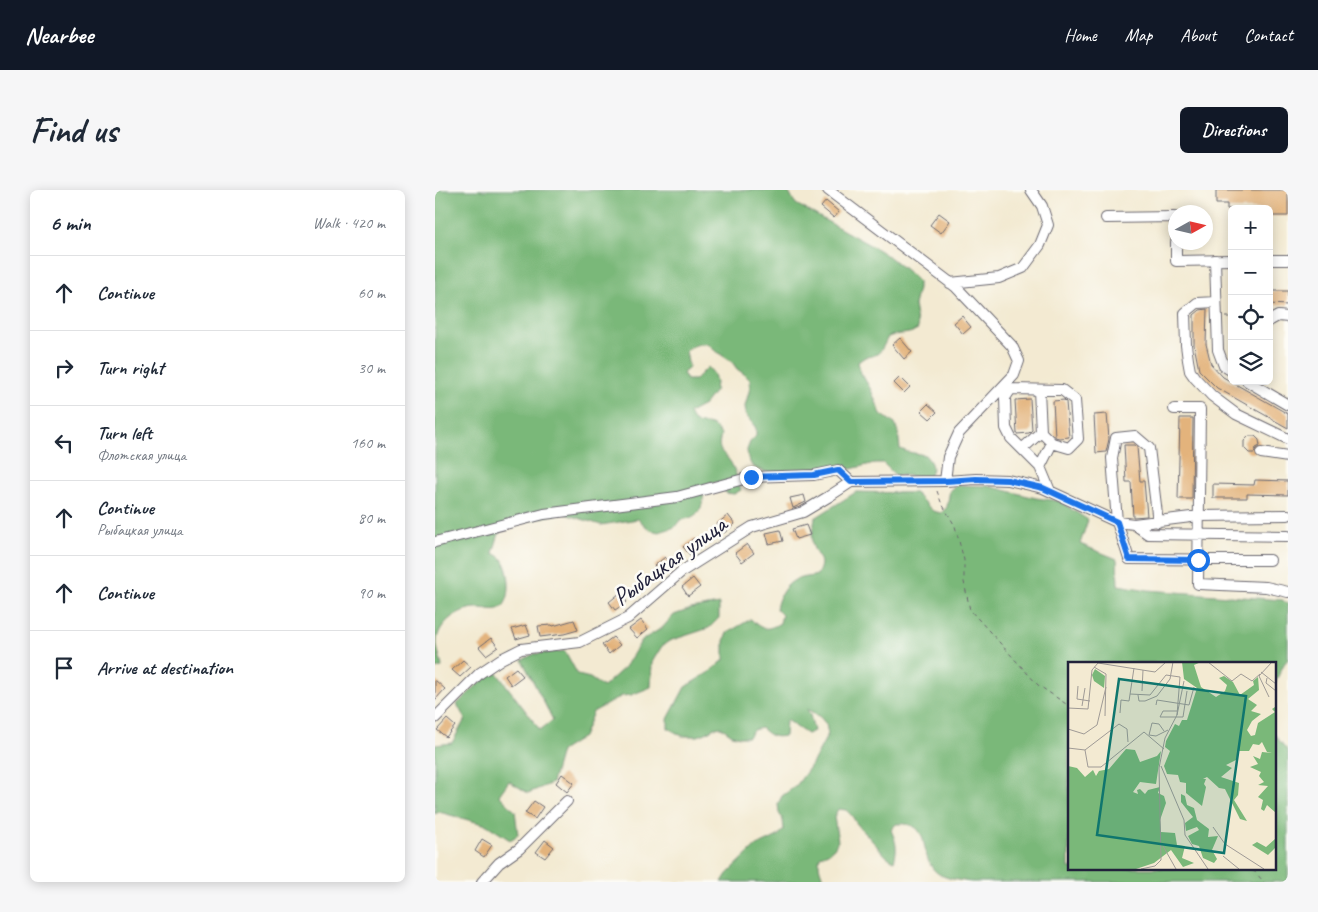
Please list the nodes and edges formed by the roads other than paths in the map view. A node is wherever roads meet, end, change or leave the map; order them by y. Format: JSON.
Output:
{"nodes":[{"id":1,"x":828,"y":190,"type":"edge"},
{"id":2,"x":1031,"y":190,"type":"edge"},
{"id":3,"x":1168,"y":217,"type":"edge"},
{"id":4,"x":1106,"y":218,"type":"dead end"},
{"id":5,"x":1176,"y":250,"type":"edge"},
{"id":6,"x":1215,"y":260,"type":"junction"},
{"id":7,"x":1228,"y":260,"type":"edge"},
{"id":8,"x":1273,"y":260,"type":"edge"},
{"id":9,"x":1288,"y":260,"type":"edge"},
{"id":10,"x":950,"y":283,"type":"junction"},
{"id":11,"x":1216,"y":302,"type":"junction"},
{"id":12,"x":1288,"y":316,"type":"edge"},
{"id":13,"x":1273,"y":319,"type":"edge"},
{"id":14,"x":1228,"y":368,"type":"edge"},
{"id":15,"x":1254,"y":385,"type":"edge"},
{"id":16,"x":1039,"y":390,"type":"junction"},
{"id":17,"x":1288,"y":405,"type":"edge"},
{"id":18,"x":1174,"y":408,"type":"dead end"},
{"id":19,"x":1041,"y":432,"type":"junction"},
{"id":20,"x":1288,"y":439,"type":"edge"},
{"id":21,"x":1052,"y":443,"type":"junction"},
{"id":22,"x":1022,"y":449,"type":"junction"},
{"id":23,"x":1261,"y":453,"type":"dead end"},
{"id":24,"x":1288,"y":457,"type":"edge"},
{"id":25,"x":1040,"y":467,"type":"junction"},
{"id":26,"x":945,"y":481,"type":"junction"},
{"id":27,"x":851,"y":482,"type":"junction"},
{"id":28,"x":1050,"y":491,"type":"junction"},
{"id":29,"x":1288,"y":515,"type":"edge"},
{"id":30,"x":1199,"y":516,"type":"junction"},
{"id":31,"x":1117,"y":522,"type":"junction"},
{"id":32,"x":1158,"y":522,"type":"junction"},
{"id":33,"x":1134,"y":524,"type":"junction"},
{"id":34,"x":1199,"y":534,"type":"junction"},
{"id":35,"x":1288,"y":536,"type":"edge"},
{"id":36,"x":437,"y":542,"type":"edge"},
{"id":37,"x":1198,"y":560,"type":"junction"},
{"id":38,"x":1270,"y":560,"type":"dead end"},
{"id":39,"x":1288,"y":592,"type":"edge"},
{"id":40,"x":435,"y":718,"type":"edge"},
{"id":41,"x":567,"y":802,"type":"dead end"},
{"id":42,"x":483,"y":881,"type":"edge"}],
"edges":[{"from":1,"to":10,"type":"street"},
{"from":2,"to":10,"type":"street"},
{"from":3,"to":4,"type":"street"},
{"from":5,"to":6,"type":"street"},
{"from":6,"to":7,"type":"street"},
{"from":6,"to":11,"type":"street"},
{"from":8,"to":9,"type":"street"},
{"from":10,"to":26,"type":"street"},
{"from":11,"to":14,"type":"street"},
{"from":11,"to":20,"type":"street"},
{"from":12,"to":13,"type":"street"},
{"from":15,"to":17,"type":"street"},
{"from":16,"to":19,"type":"street"},
{"from":16,"to":21,"type":"street"},
{"from":16,"to":22,"type":"street"},
{"from":18,"to":30,"type":"street"},
{"from":19,"to":21,"type":"street"},
{"from":19,"to":22,"type":"street"},
{"from":21,"to":25,"type":"street"},
{"from":22,"to":25,"type":"street"},
{"from":23,"to":24,"type":"street"},
{"from":25,"to":28,"type":"street"},
{"from":26,"to":27,"type":"street"},
{"from":26,"to":28,"type":"street"},
{"from":27,"to":36,"type":"street"},
{"from":27,"to":40,"type":"street","name":"Рыбацкая улица"},
{"from":28,"to":31,"type":"street"},
{"from":29,"to":30,"type":"street"},
{"from":30,"to":32,"type":"street"},
{"from":30,"to":34,"type":"street"},
{"from":31,"to":32,"type":"street"},
{"from":31,"to":33,"type":"street"},
{"from":31,"to":37,"type":"street"},
{"from":32,"to":33,"type":"street"},
{"from":33,"to":34,"type":"street"},
{"from":34,"to":35,"type":"street"},
{"from":34,"to":37,"type":"street"},
{"from":37,"to":38,"type":"street"},
{"from":37,"to":39,"type":"street"},
{"from":41,"to":42,"type":"street"}]}
